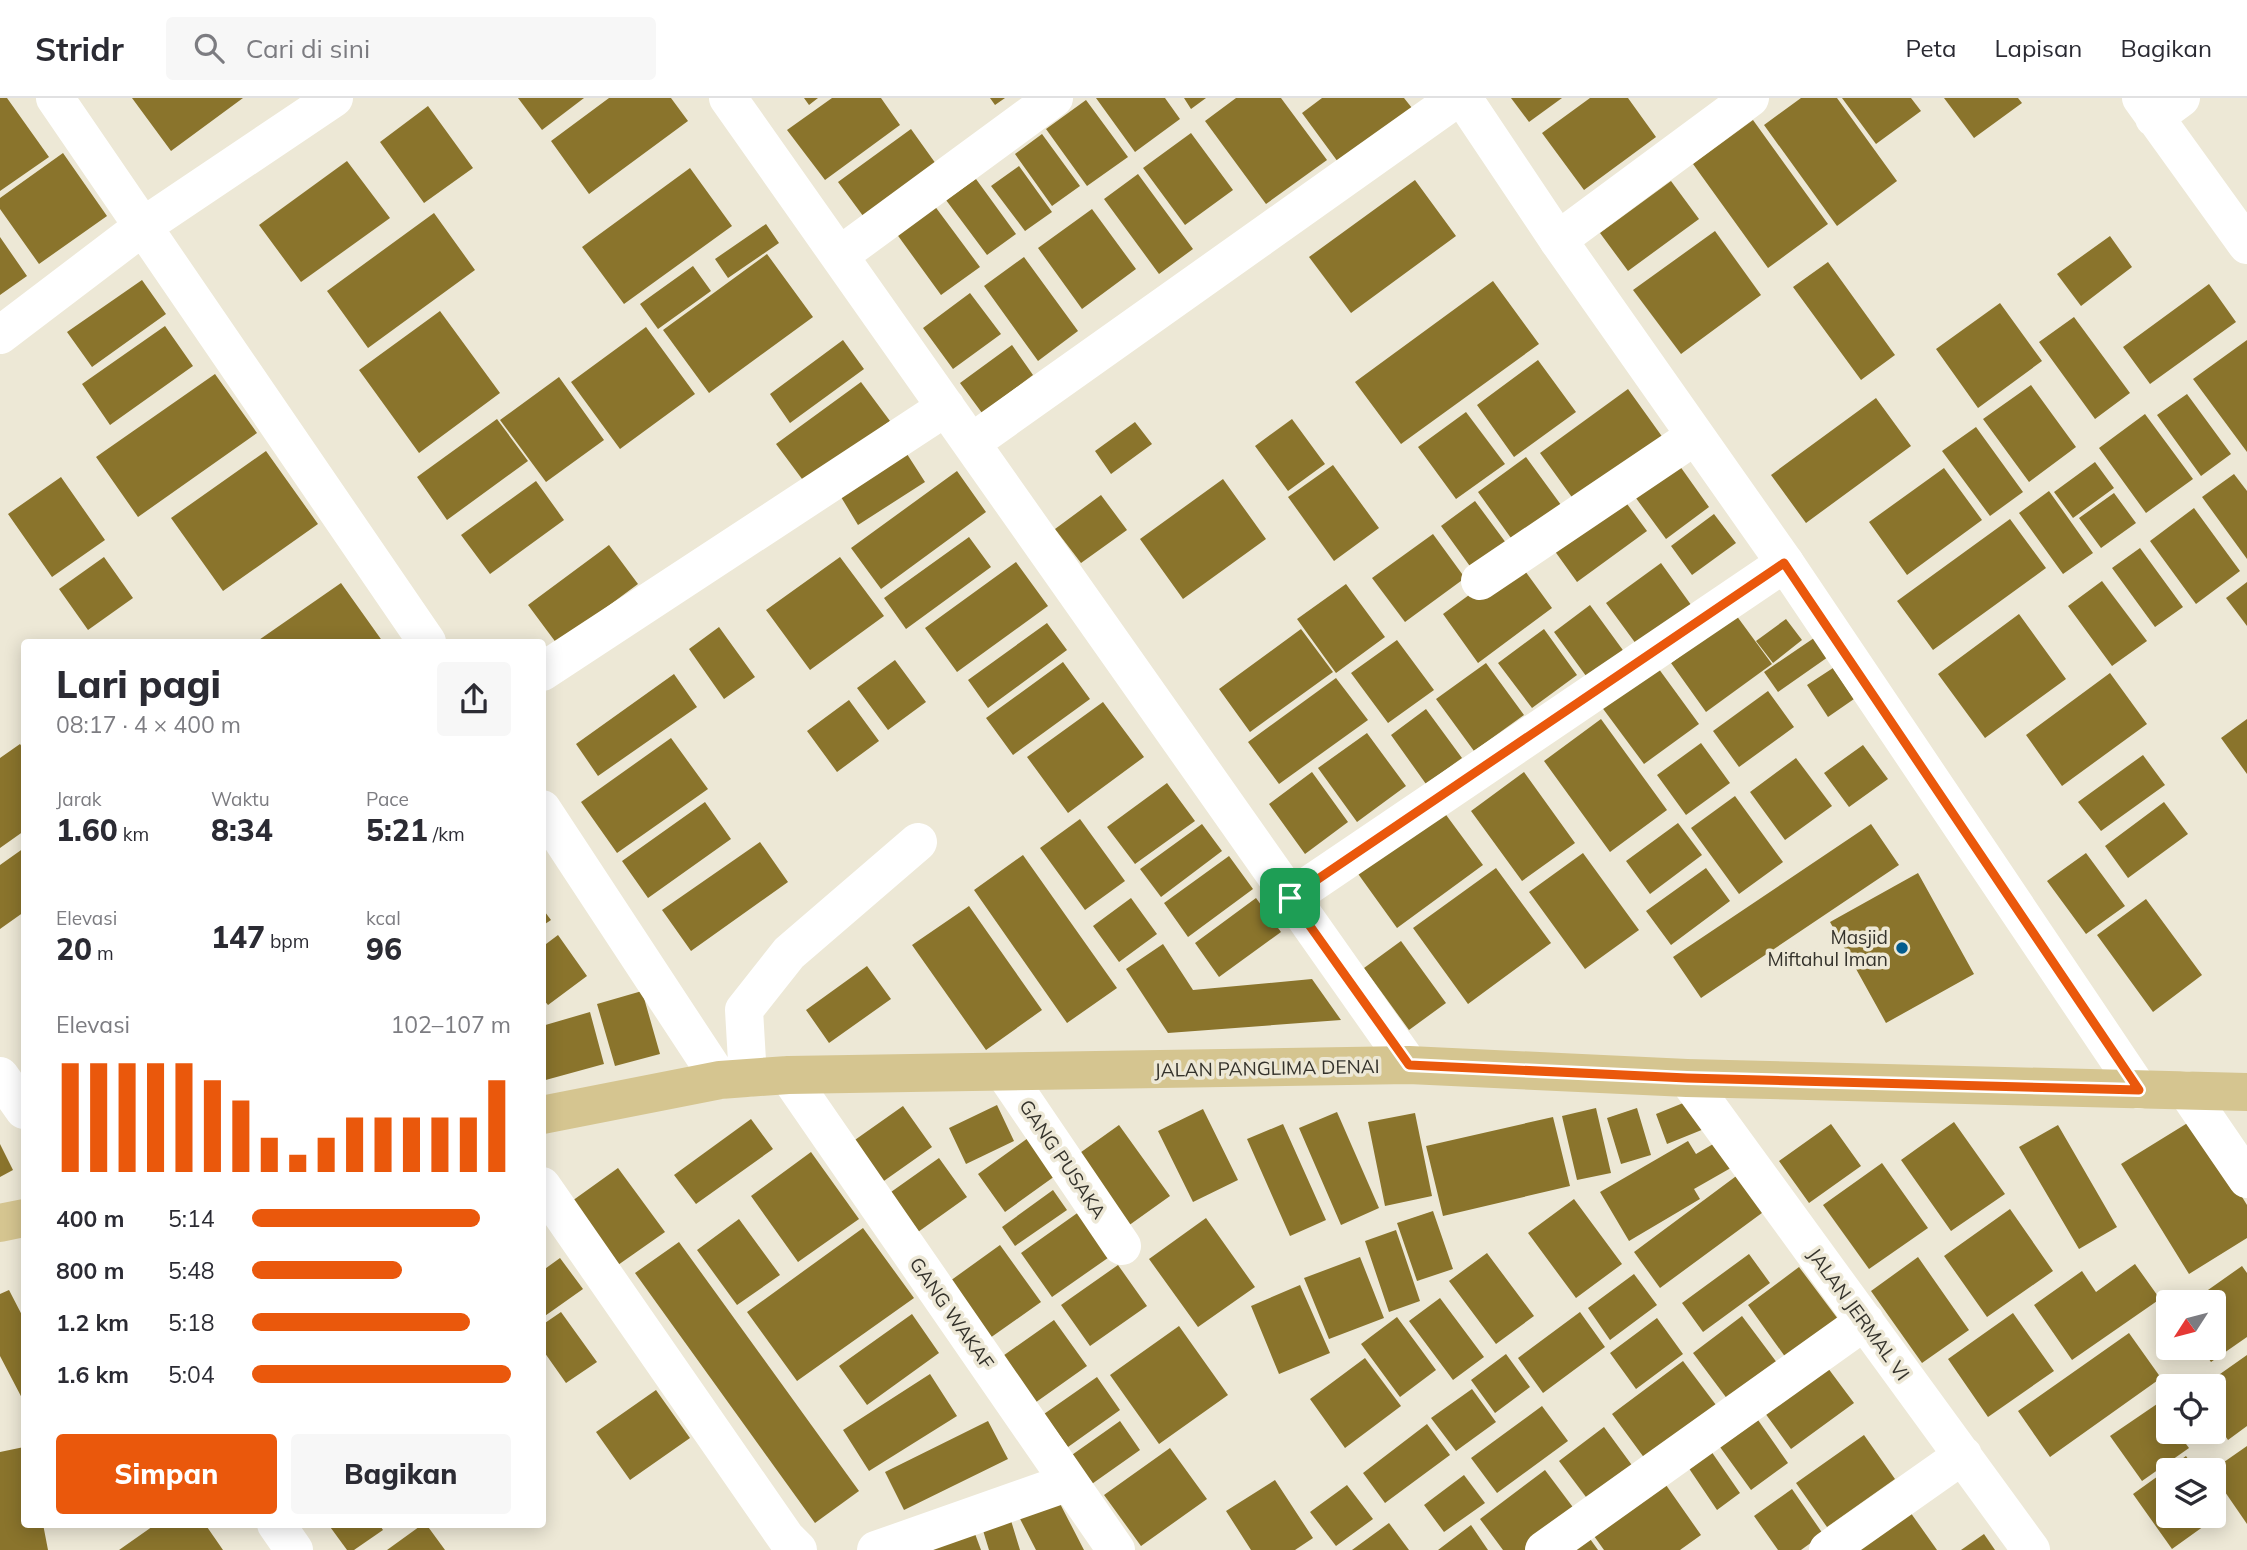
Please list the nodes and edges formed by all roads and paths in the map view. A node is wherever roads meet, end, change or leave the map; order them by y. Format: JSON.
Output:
{"nodes":[{"id":1,"x":55,"y":98,"type":"edge"},
{"id":2,"x":334,"y":98,"type":"edge"},
{"id":3,"x":728,"y":98,"type":"edge"},
{"id":4,"x":1054,"y":98,"type":"edge"},
{"id":5,"x":1457,"y":98,"type":"edge"},
{"id":6,"x":1463,"y":98,"type":"edge"},
{"id":7,"x":1749,"y":98,"type":"edge"},
{"id":8,"x":2159,"y":105,"type":"edge"},
{"id":9,"x":145,"y":225,"type":"junction"},
{"id":10,"x":1559,"y":240,"type":"junction"},
{"id":11,"x":2247,"y":245,"type":"edge"},
{"id":12,"x":840,"y":255,"type":"junction"},
{"id":13,"x":0,"y":335,"type":"edge"},
{"id":14,"x":946,"y":407,"type":"junction"},
{"id":15,"x":1695,"y":436,"type":"junction"},
{"id":16,"x":971,"y":443,"type":"junction"},
{"id":17,"x":1784,"y":563,"type":"junction"},
{"id":18,"x":1480,"y":581,"type":"dead end"},
{"id":19,"x":425,"y":639,"type":"edge"},
{"id":20,"x":546,"y":669,"type":"edge"},
{"id":21,"x":546,"y":815,"type":"edge"},
{"id":22,"x":918,"y":842,"type":"dead end"},
{"id":23,"x":1290,"y":898,"type":"junction"},
{"id":24,"x":1409,"y":1065,"type":"junction"},
{"id":25,"x":1004,"y":1072,"type":"junction"},
{"id":26,"x":788,"y":1075,"type":"junction"},
{"id":27,"x":0,"y":1076,"type":"edge"},
{"id":28,"x":1687,"y":1078,"type":"junction"},
{"id":29,"x":734,"y":1079,"type":"junction"},
{"id":30,"x":2139,"y":1090,"type":"junction"},
{"id":31,"x":2186,"y":1090,"type":"junction"},
{"id":32,"x":2247,"y":1092,"type":"edge"},
{"id":33,"x":21,"y":1106,"type":"edge"},
{"id":34,"x":546,"y":1114,"type":"edge"},
{"id":35,"x":2247,"y":1179,"type":"edge"},
{"id":36,"x":546,"y":1192,"type":"edge"},
{"id":37,"x":21,"y":1219,"type":"edge"},
{"id":38,"x":0,"y":1223,"type":"edge"},
{"id":39,"x":1122,"y":1246,"type":"dead end"},
{"id":40,"x":1865,"y":1321,"type":"junction"},
{"id":41,"x":1963,"y":1455,"type":"junction"},
{"id":42,"x":1069,"y":1482,"type":"junction"},
{"id":43,"x":279,"y":1528,"type":"edge"},
{"id":44,"x":294,"y":1550,"type":"edge"},
{"id":45,"x":798,"y":1550,"type":"edge"},
{"id":46,"x":876,"y":1550,"type":"edge"},
{"id":47,"x":1116,"y":1550,"type":"edge"},
{"id":48,"x":1544,"y":1550,"type":"edge"},
{"id":49,"x":1828,"y":1550,"type":"edge"},
{"id":50,"x":2031,"y":1550,"type":"edge"}],
"edges":[{"from":1,"to":9,"type":"street"},
{"from":2,"to":9,"type":"street"},
{"from":3,"to":12,"type":"street"},
{"from":4,"to":12,"type":"street"},
{"from":5,"to":16,"type":"street"},
{"from":6,"to":10,"type":"street"},
{"from":7,"to":10,"type":"street"},
{"from":8,"to":11,"type":"street"},
{"from":9,"to":13,"type":"street"},
{"from":9,"to":19,"type":"street"},
{"from":10,"to":15,"type":"street"},
{"from":12,"to":14,"type":"street"},
{"from":14,"to":16,"type":"street"},
{"from":14,"to":20,"type":"street"},
{"from":15,"to":17,"type":"street"},
{"from":15,"to":18,"type":"street"},
{"from":16,"to":23,"type":"street"},
{"from":17,"to":23,"type":"street"},
{"from":17,"to":30,"type":"street"},
{"from":21,"to":29,"type":"street"},
{"from":22,"to":29,"type":"street"},
{"from":23,"to":24,"type":"street"},
{"from":24,"to":25,"type":"main road","name":"JALAN PANGLIMA DENAI"},
{"from":24,"to":28,"type":"main road","name":"JALAN PANGLIMA DENAI"},
{"from":25,"to":26,"type":"main road","name":"JALAN PANGLIMA DENAI"},
{"from":25,"to":39,"type":"street","name":"GANG PUSAKA"},
{"from":26,"to":29,"type":"main road","name":"JALAN PANGLIMA DENAI"},
{"from":26,"to":42,"type":"street","name":"GANG WAKAF"},
{"from":27,"to":33,"type":"street"},
{"from":28,"to":30,"type":"main road","name":"JALAN PANGLIMA DENAI"},
{"from":28,"to":40,"type":"street","name":"JALAN JERMAL VI"},
{"from":29,"to":34,"type":"main road","name":"JALAN PANGLIMA DENAI"},
{"from":30,"to":31,"type":"main road","name":"JALAN PANGLIMA DENAI"},
{"from":31,"to":32,"type":"main road","name":"JALAN PANGLIMA DENAI"},
{"from":31,"to":35,"type":"street"},
{"from":36,"to":45,"type":"street"},
{"from":37,"to":38,"type":"main road"},
{"from":40,"to":41,"type":"street","name":"JALAN JERMAL VI"},
{"from":40,"to":48,"type":"street"},
{"from":41,"to":49,"type":"street"},
{"from":41,"to":50,"type":"street","name":"JALAN JERMAL VI"},
{"from":42,"to":46,"type":"street"},
{"from":42,"to":47,"type":"street","name":"GANG WAKAF"},
{"from":43,"to":44,"type":"street"}]}
